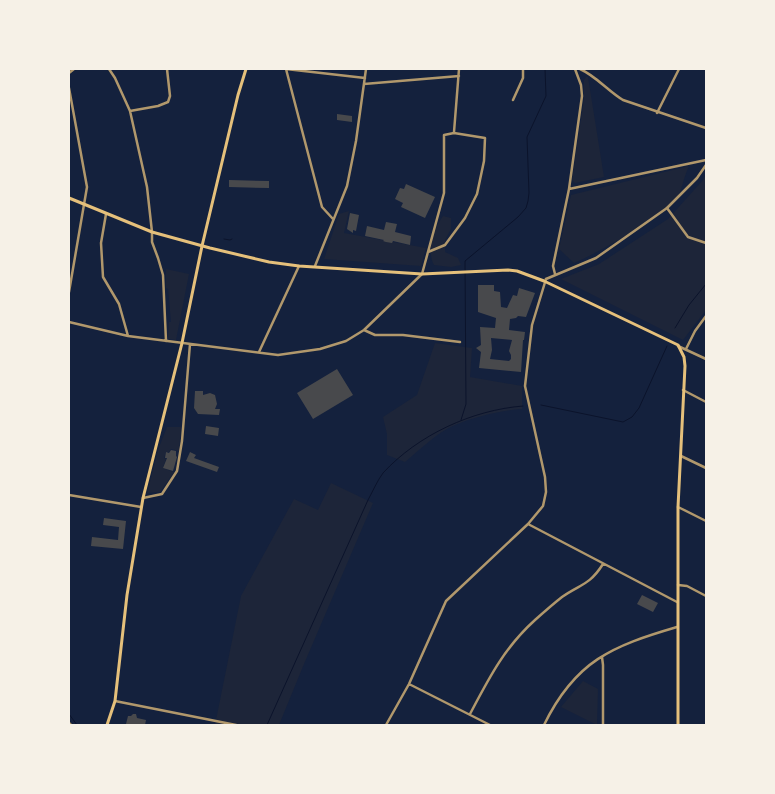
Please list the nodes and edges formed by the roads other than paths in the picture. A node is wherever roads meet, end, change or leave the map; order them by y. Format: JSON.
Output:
{"nodes":[{"id":1,"x":74,"y":69,"type":"edge"},
{"id":2,"x":109,"y":69,"type":"edge"},
{"id":3,"x":167,"y":69,"type":"edge"},
{"id":4,"x":246,"y":69,"type":"edge"},
{"id":5,"x":285,"y":69,"type":"edge"},
{"id":6,"x":366,"y":69,"type":"edge"},
{"id":7,"x":459,"y":69,"type":"edge"},
{"id":8,"x":523,"y":69,"type":"edge"},
{"id":9,"x":575,"y":69,"type":"edge"},
{"id":10,"x":580,"y":69,"type":"edge"},
{"id":11,"x":679,"y":69,"type":"edge"},
{"id":12,"x":69,"y":73,"type":"edge"},
{"id":13,"x":459,"y":76,"type":"junction"},
{"id":14,"x":365,"y":78,"type":"junction"},
{"id":15,"x":364,"y":84,"type":"junction"},
{"id":16,"x":69,"y":88,"type":"edge"},
{"id":17,"x":513,"y":100,"type":"dead end"},
{"id":18,"x":130,"y":111,"type":"junction"},
{"id":19,"x":657,"y":112,"type":"junction"},
{"id":20,"x":706,"y":128,"type":"edge"},
{"id":21,"x":454,"y":133,"type":"junction"},
{"id":22,"x":706,"y":160,"type":"edge"},
{"id":23,"x":706,"y":165,"type":"edge"},
{"id":24,"x":569,"y":189,"type":"junction"},
{"id":25,"x":69,"y":198,"type":"edge"},
{"id":26,"x":83,"y":205,"type":"junction"},
{"id":27,"x":667,"y":208,"type":"junction"},
{"id":28,"x":106,"y":214,"type":"junction"},
{"id":29,"x":333,"y":219,"type":"junction"},
{"id":30,"x":152,"y":232,"type":"junction"},
{"id":31,"x":706,"y":244,"type":"edge"},
{"id":32,"x":202,"y":246,"type":"junction"},
{"id":33,"x":428,"y":252,"type":"junction"},
{"id":34,"x":299,"y":266,"type":"junction"},
{"id":35,"x":315,"y":266,"type":"junction"},
{"id":36,"x":422,"y":274,"type":"junction"},
{"id":37,"x":555,"y":274,"type":"junction"},
{"id":38,"x":545,"y":280,"type":"junction"},
{"id":39,"x":69,"y":292,"type":"edge"},
{"id":40,"x":706,"y":316,"type":"edge"},
{"id":41,"x":69,"y":322,"type":"edge"},
{"id":42,"x":364,"y":330,"type":"junction"},
{"id":43,"x":128,"y":336,"type":"junction"},
{"id":44,"x":166,"y":341,"type":"junction"},
{"id":45,"x":460,"y":342,"type":"dead end"},
{"id":46,"x":182,"y":343,"type":"junction"},
{"id":47,"x":190,"y":344,"type":"junction"},
{"id":48,"x":678,"y":345,"type":"junction"},
{"id":49,"x":686,"y":349,"type":"junction"},
{"id":50,"x":259,"y":352,"type":"junction"},
{"id":51,"x":684,"y":357,"type":"junction"},
{"id":52,"x":706,"y":359,"type":"edge"},
{"id":53,"x":683,"y":390,"type":"junction"},
{"id":54,"x":706,"y":402,"type":"edge"},
{"id":55,"x":679,"y":455,"type":"junction"},
{"id":56,"x":706,"y":468,"type":"edge"},
{"id":57,"x":69,"y":495,"type":"edge"},
{"id":58,"x":143,"y":498,"type":"junction"},
{"id":59,"x":141,"y":507,"type":"junction"},
{"id":60,"x":678,"y":507,"type":"junction"},
{"id":61,"x":706,"y":521,"type":"edge"},
{"id":62,"x":528,"y":524,"type":"junction"},
{"id":63,"x":603,"y":564,"type":"junction"},
{"id":64,"x":678,"y":585,"type":"junction"},
{"id":65,"x":706,"y":596,"type":"edge"},
{"id":66,"x":678,"y":602,"type":"junction"},
{"id":67,"x":678,"y":626,"type":"junction"},
{"id":68,"x":602,"y":657,"type":"junction"},
{"id":69,"x":409,"y":684,"type":"junction"},
{"id":70,"x":115,"y":701,"type":"junction"},
{"id":71,"x":470,"y":714,"type":"junction"},
{"id":72,"x":107,"y":725,"type":"edge"},
{"id":73,"x":236,"y":725,"type":"edge"},
{"id":74,"x":386,"y":725,"type":"edge"},
{"id":75,"x":490,"y":725,"type":"edge"},
{"id":76,"x":544,"y":725,"type":"edge"},
{"id":77,"x":603,"y":725,"type":"edge"},
{"id":78,"x":678,"y":725,"type":"edge"}],
"edges":[{"from":1,"to":12,"type":"street"},
{"from":2,"to":18,"type":"street"},
{"from":3,"to":18,"type":"street"},
{"from":4,"to":32,"type":"main road"},
{"from":5,"to":14,"type":"street"},
{"from":5,"to":29,"type":"street"},
{"from":6,"to":14,"type":"street"},
{"from":7,"to":13,"type":"street"},
{"from":8,"to":17,"type":"street"},
{"from":9,"to":24,"type":"street"},
{"from":10,"to":19,"type":"street"},
{"from":11,"to":19,"type":"street"},
{"from":13,"to":15,"type":"street"},
{"from":13,"to":21,"type":"street"},
{"from":14,"to":15,"type":"street"},
{"from":15,"to":29,"type":"street"},
{"from":16,"to":26,"type":"street"},
{"from":18,"to":30,"type":"street"},
{"from":19,"to":20,"type":"street"},
{"from":21,"to":33,"type":"street"},
{"from":21,"to":33,"type":"street"},
{"from":22,"to":24,"type":"street"},
{"from":23,"to":27,"type":"street"},
{"from":24,"to":37,"type":"street"},
{"from":25,"to":26,"type":"main road"},
{"from":26,"to":28,"type":"main road"},
{"from":26,"to":39,"type":"street"},
{"from":27,"to":31,"type":"street"},
{"from":27,"to":37,"type":"street"},
{"from":28,"to":30,"type":"main road"},
{"from":28,"to":43,"type":"street"},
{"from":29,"to":35,"type":"street"},
{"from":30,"to":32,"type":"main road"},
{"from":30,"to":44,"type":"street"},
{"from":32,"to":34,"type":"main road"},
{"from":32,"to":46,"type":"main road"},
{"from":33,"to":36,"type":"street"},
{"from":34,"to":35,"type":"main road"},
{"from":34,"to":50,"type":"street"},
{"from":35,"to":36,"type":"main road"},
{"from":36,"to":38,"type":"main road"},
{"from":36,"to":42,"type":"street"},
{"from":37,"to":38,"type":"street"},
{"from":38,"to":48,"type":"main road"},
{"from":38,"to":62,"type":"street"},
{"from":40,"to":49,"type":"street"},
{"from":41,"to":43,"type":"street"},
{"from":42,"to":45,"type":"street"},
{"from":42,"to":50,"type":"street"},
{"from":43,"to":44,"type":"street"},
{"from":44,"to":46,"type":"street"},
{"from":46,"to":47,"type":"street"},
{"from":46,"to":58,"type":"main road"},
{"from":47,"to":50,"type":"street"},
{"from":47,"to":58,"type":"street"},
{"from":48,"to":49,"type":"street"},
{"from":48,"to":51,"type":"main road"},
{"from":49,"to":51,"type":"street"},
{"from":49,"to":52,"type":"street"},
{"from":51,"to":53,"type":"main road"},
{"from":53,"to":54,"type":"street"},
{"from":53,"to":55,"type":"main road"},
{"from":55,"to":56,"type":"street"},
{"from":55,"to":60,"type":"main road"},
{"from":57,"to":59,"type":"street"},
{"from":58,"to":59,"type":"main road"},
{"from":59,"to":70,"type":"main road"},
{"from":60,"to":61,"type":"street"},
{"from":60,"to":64,"type":"main road"},
{"from":62,"to":63,"type":"street"},
{"from":62,"to":69,"type":"street"},
{"from":63,"to":66,"type":"street"},
{"from":63,"to":71,"type":"street"},
{"from":64,"to":65,"type":"street"},
{"from":64,"to":66,"type":"main road"},
{"from":66,"to":67,"type":"main road"},
{"from":67,"to":68,"type":"street"},
{"from":67,"to":78,"type":"main road"},
{"from":68,"to":76,"type":"street"},
{"from":68,"to":77,"type":"street"},
{"from":69,"to":71,"type":"street"},
{"from":69,"to":74,"type":"street"},
{"from":70,"to":72,"type":"main road"},
{"from":70,"to":73,"type":"street"},
{"from":71,"to":75,"type":"street"}]}
